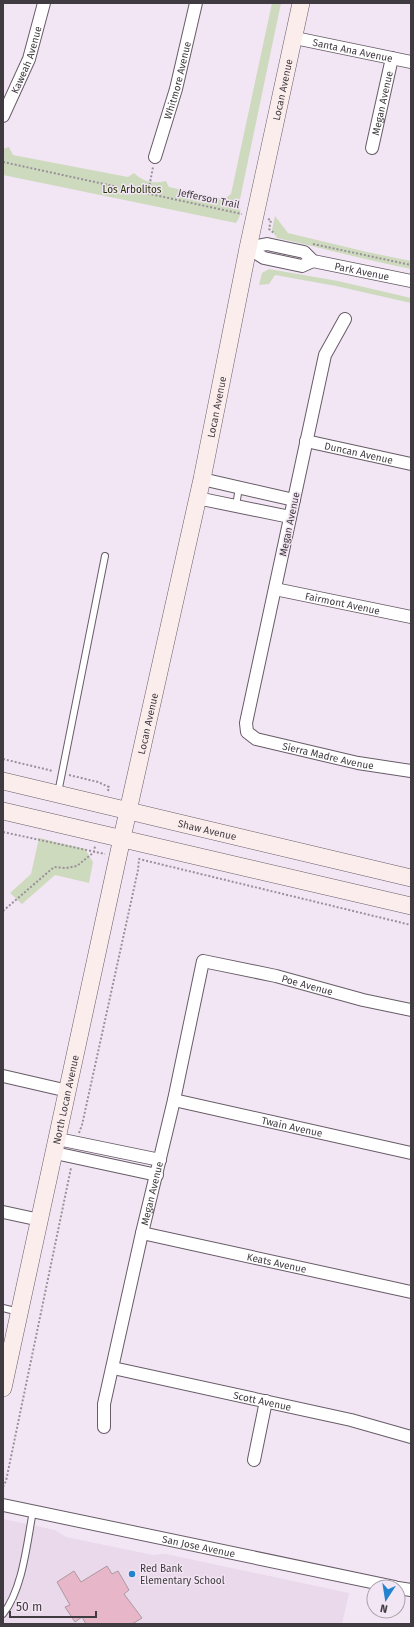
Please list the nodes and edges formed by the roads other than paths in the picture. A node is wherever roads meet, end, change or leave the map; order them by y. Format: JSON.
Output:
{"nodes":[{"id":1,"x":44,"y":3,"type":"edge"},
{"id":2,"x":196,"y":3,"type":"edge"},
{"id":3,"x":301,"y":3,"type":"edge"},
{"id":4,"x":295,"y":38,"type":"junction"},
{"id":5,"x":392,"y":58,"type":"junction"},
{"id":6,"x":411,"y":62,"type":"edge"},
{"id":7,"x":3,"y":116,"type":"edge"},
{"id":8,"x":372,"y":148,"type":"dead end"},
{"id":9,"x":155,"y":157,"type":"road end"},
{"id":10,"x":248,"y":248,"type":"junction"},
{"id":11,"x":411,"y":281,"type":"edge"},
{"id":12,"x":345,"y":320,"type":"dead end"},
{"id":13,"x":306,"y":441,"type":"junction"},
{"id":14,"x":411,"y":464,"type":"edge"},
{"id":15,"x":202,"y":479,"type":"junction"},
{"id":16,"x":240,"y":487,"type":"junction"},
{"id":17,"x":197,"y":498,"type":"junction"},
{"id":18,"x":294,"y":500,"type":"junction"},
{"id":19,"x":236,"y":506,"type":"junction"},
{"id":20,"x":290,"y":517,"type":"junction"},
{"id":21,"x":105,"y":556,"type":"dead end"},
{"id":22,"x":275,"y":589,"type":"junction"},
{"id":23,"x":411,"y":617,"type":"edge"},
{"id":24,"x":247,"y":732,"type":"joint"},
{"id":25,"x":411,"y":771,"type":"edge"},
{"id":26,"x":3,"y":781,"type":"edge"},
{"id":27,"x":58,"y":794,"type":"junction"},
{"id":28,"x":3,"y":811,"type":"edge"},
{"id":29,"x":128,"y":811,"type":"junction"},
{"id":30,"x":122,"y":838,"type":"junction"},
{"id":31,"x":411,"y":878,"type":"edge"},
{"id":32,"x":411,"y":906,"type":"edge"},
{"id":33,"x":203,"y":961,"type":"joint"},
{"id":34,"x":411,"y":1010,"type":"edge"},
{"id":35,"x":3,"y":1076,"type":"edge"},
{"id":36,"x":68,"y":1091,"type":"junction"},
{"id":37,"x":174,"y":1100,"type":"junction"},
{"id":38,"x":56,"y":1146,"type":"junction"},
{"id":39,"x":411,"y":1153,"type":"edge"},
{"id":40,"x":160,"y":1160,"type":"junction"},
{"id":41,"x":157,"y":1175,"type":"junction"},
{"id":42,"x":3,"y":1212,"type":"edge"},
{"id":43,"x":40,"y":1220,"type":"junction"},
{"id":44,"x":142,"y":1233,"type":"junction"},
{"id":45,"x":411,"y":1292,"type":"edge"},
{"id":46,"x":3,"y":1308,"type":"edge"},
{"id":47,"x":20,"y":1312,"type":"junction"},
{"id":48,"x":113,"y":1368,"type":"junction"},
{"id":49,"x":3,"y":1388,"type":"edge"},
{"id":50,"x":266,"y":1401,"type":"junction"},
{"id":51,"x":104,"y":1427,"type":"dead end"},
{"id":52,"x":411,"y":1437,"type":"edge"},
{"id":53,"x":254,"y":1460,"type":"dead end"},
{"id":54,"x":3,"y":1505,"type":"edge"},
{"id":55,"x":34,"y":1511,"type":"junction"},
{"id":56,"x":366,"y":1581,"type":"edge"},
{"id":57,"x":3,"y":1614,"type":"edge"}],
"edges":[{"from":1,"to":7,"type":"street","name":"Kaweah Avenue"},
{"from":2,"to":9,"type":"street","name":"Whitmore Avenue"},
{"from":3,"to":4,"type":"street","name":"Locan Avenue"},
{"from":4,"to":5,"type":"street","name":"Santa Ana Avenue"},
{"from":4,"to":10,"type":"street","name":"Locan Avenue"},
{"from":5,"to":6,"type":"street","name":"Santa Ana Avenue"},
{"from":5,"to":8,"type":"street","name":"Megan Avenue"},
{"from":10,"to":11,"type":"street","name":"Park Avenue"},
{"from":10,"to":15,"type":"street","name":"Locan Avenue"},
{"from":12,"to":13,"type":"street","name":"Megan Avenue"},
{"from":13,"to":14,"type":"street","name":"Duncan Avenue"},
{"from":13,"to":18,"type":"street","name":"Megan Avenue"},
{"from":15,"to":16,"type":"street"},
{"from":15,"to":17,"type":"street","name":"Locan Avenue"},
{"from":16,"to":18,"type":"street"},
{"from":16,"to":19,"type":"lane"},
{"from":17,"to":19,"type":"street"},
{"from":17,"to":29,"type":"street","name":"Locan Avenue"},
{"from":18,"to":20,"type":"street","name":"Megan Avenue"},
{"from":19,"to":20,"type":"street"},
{"from":20,"to":22,"type":"street","name":"Megan Avenue"},
{"from":21,"to":27,"type":"lane"},
{"from":22,"to":23,"type":"street","name":"Fairmont Avenue"},
{"from":22,"to":24,"type":"street","name":"Megan Avenue"},
{"from":24,"to":25,"type":"street","name":"Sierra Madre Avenue"},
{"from":26,"to":27,"type":"street","name":"Shaw Avenue"},
{"from":27,"to":29,"type":"street","name":"Shaw Avenue"},
{"from":28,"to":30,"type":"street"},
{"from":29,"to":30,"type":"street","name":"North Locan Avenue"},
{"from":29,"to":31,"type":"street","name":"Shaw Avenue"},
{"from":30,"to":32,"type":"street"},
{"from":30,"to":36,"type":"street","name":"North Locan Avenue"},
{"from":33,"to":34,"type":"street","name":"Poe Avenue"},
{"from":33,"to":37,"type":"street","name":"Megan Avenue"},
{"from":35,"to":36,"type":"street"},
{"from":36,"to":38,"type":"street","name":"North Locan Avenue"},
{"from":37,"to":39,"type":"street","name":"Twain Avenue"},
{"from":37,"to":40,"type":"street","name":"Megan Avenue"},
{"from":38,"to":40,"type":"street"},
{"from":38,"to":41,"type":"street"},
{"from":38,"to":43,"type":"street","name":"North Locan Avenue"},
{"from":40,"to":41,"type":"street","name":"Megan Avenue"},
{"from":41,"to":44,"type":"street","name":"Megan Avenue"},
{"from":42,"to":43,"type":"street"},
{"from":43,"to":47,"type":"street","name":"North Locan Avenue"},
{"from":44,"to":45,"type":"street","name":"Keats Avenue"},
{"from":44,"to":48,"type":"street","name":"Megan Avenue"},
{"from":46,"to":47,"type":"lane"},
{"from":47,"to":49,"type":"street","name":"North Locan Avenue"},
{"from":48,"to":50,"type":"street","name":"Scott Avenue"},
{"from":48,"to":51,"type":"street","name":"Megan Avenue"},
{"from":50,"to":52,"type":"street","name":"Scott Avenue"},
{"from":50,"to":53,"type":"street"},
{"from":54,"to":55,"type":"street","name":"San Jose Avenue"},
{"from":55,"to":56,"type":"street","name":"San Jose Avenue"},
{"from":55,"to":57,"type":"lane"}]}
